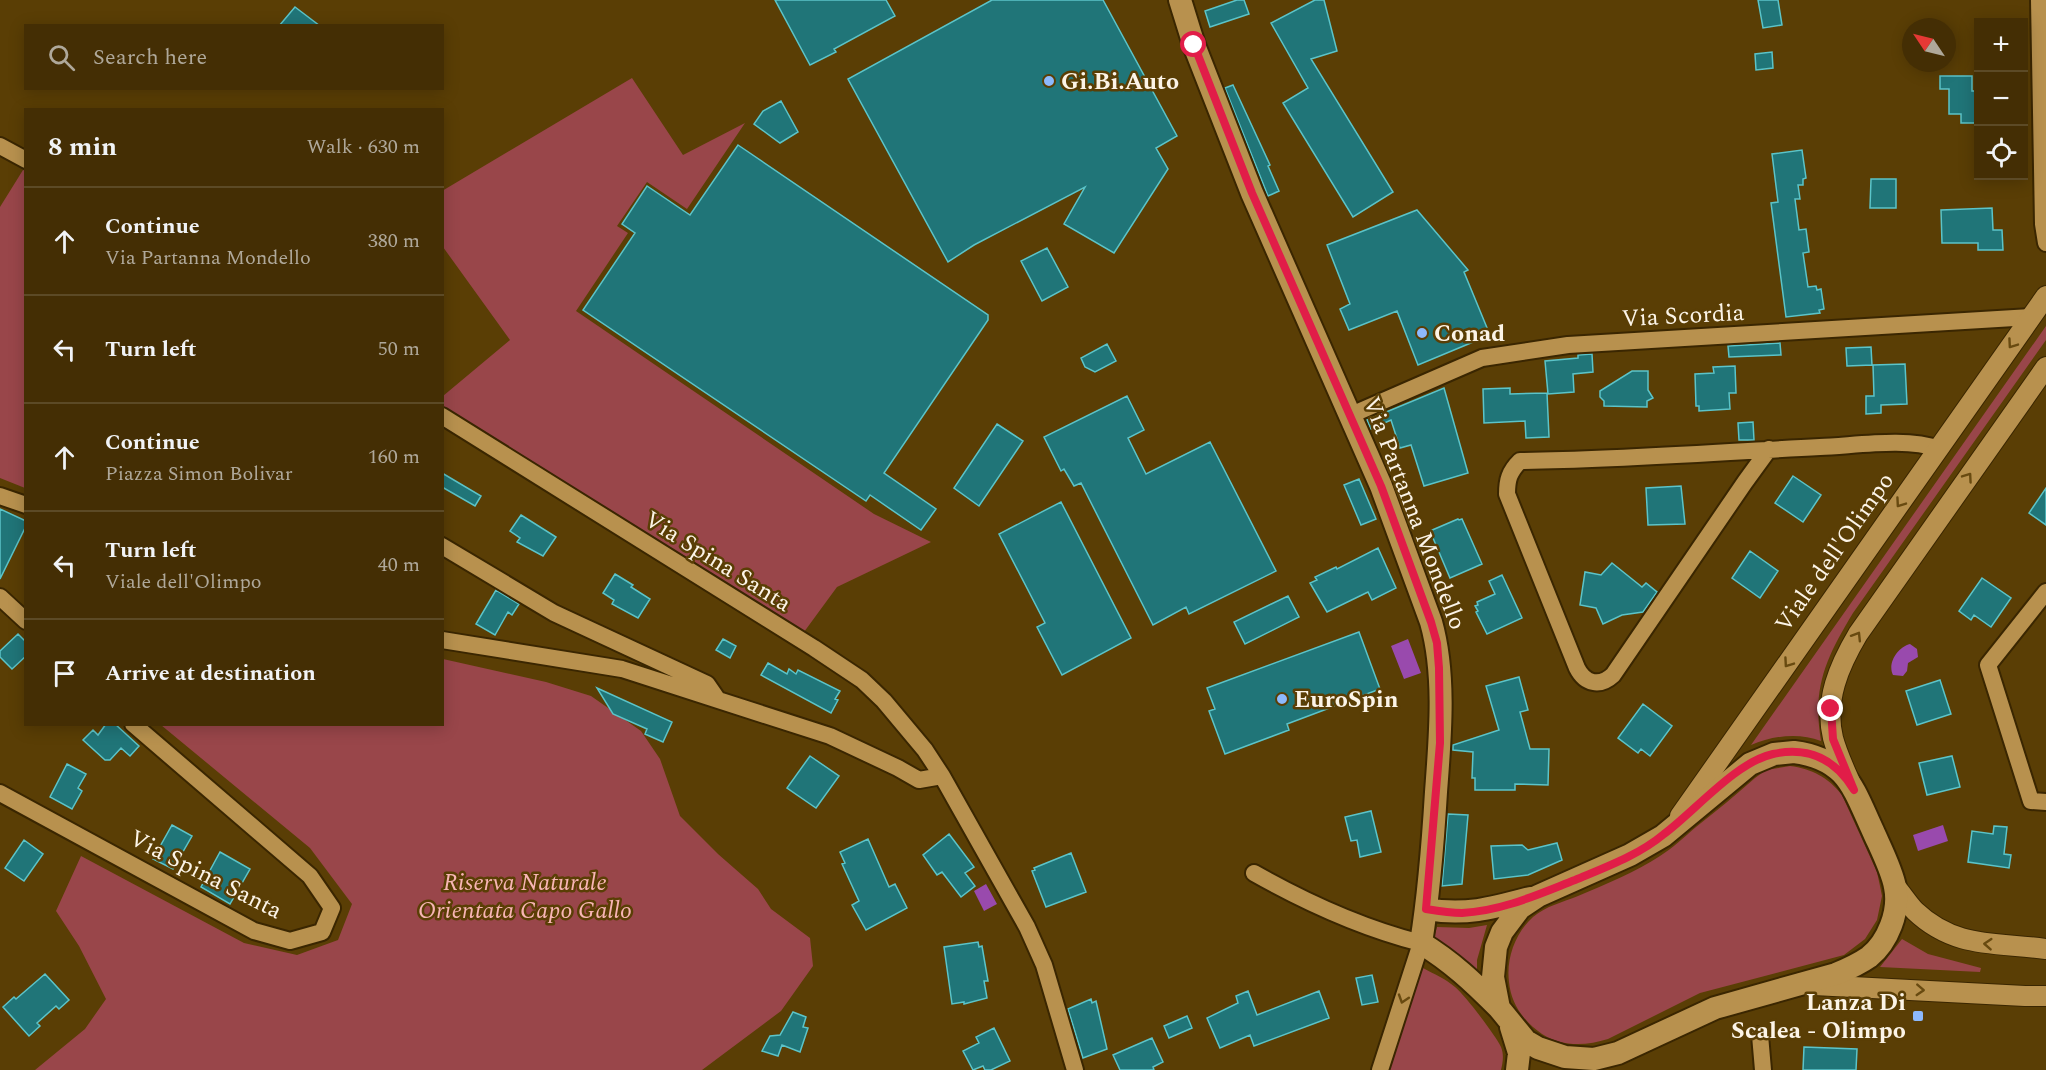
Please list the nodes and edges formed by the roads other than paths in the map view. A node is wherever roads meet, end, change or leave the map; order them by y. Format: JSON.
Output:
{"nodes":[{"id":1,"x":1180,"y":0,"type":"edge"},
{"id":2,"x":2039,"y":0,"type":"edge"},
{"id":3,"x":0,"y":146,"type":"edge"},
{"id":4,"x":24,"y":159,"type":"edge"},
{"id":5,"x":2046,"y":243,"type":"edge"},
{"id":6,"x":2046,"y":296,"type":"edge"},
{"id":7,"x":2031,"y":317,"type":"junction"},
{"id":8,"x":2046,"y":367,"type":"edge"},
{"id":9,"x":1351,"y":415,"type":"junction"},
{"id":10,"x":444,"y":417,"type":"edge"},
{"id":11,"x":1769,"y":449,"type":"junction"},
{"id":12,"x":1938,"y":449,"type":"junction"},
{"id":13,"x":0,"y":496,"type":"edge"},
{"id":14,"x":24,"y":504,"type":"edge"},
{"id":15,"x":444,"y":547,"type":"edge"},
{"id":16,"x":2046,"y":592,"type":"edge"},
{"id":17,"x":0,"y":597,"type":"edge"},
{"id":18,"x":24,"y":619,"type":"edge"},
{"id":19,"x":444,"y":640,"type":"edge"},
{"id":20,"x":718,"y":700,"type":"junction"},
{"id":21,"x":135,"y":726,"type":"edge"},
{"id":22,"x":942,"y":776,"type":"junction"},
{"id":23,"x":1854,"y":790,"type":"junction"},
{"id":24,"x":0,"y":793,"type":"edge"},
{"id":25,"x":2046,"y":802,"type":"edge"},
{"id":26,"x":1663,"y":836,"type":"junction"},
{"id":27,"x":1254,"y":873,"type":"dead end"},
{"id":28,"x":1895,"y":886,"type":"junction"},
{"id":29,"x":1538,"y":896,"type":"junction"},
{"id":30,"x":1426,"y":909,"type":"junction"},
{"id":31,"x":1421,"y":943,"type":"junction"},
{"id":32,"x":2042,"y":947,"type":"edge"},
{"id":33,"x":1799,"y":985,"type":"junction"},
{"id":34,"x":2046,"y":997,"type":"edge"},
{"id":35,"x":1504,"y":1015,"type":"junction"},
{"id":36,"x":1760,"y":1035,"type":"dead end"},
{"id":37,"x":1618,"y":1053,"type":"junction"},
{"id":38,"x":1070,"y":1069,"type":"edge"},
{"id":39,"x":1380,"y":1070,"type":"edge"},
{"id":40,"x":1517,"y":1070,"type":"edge"},
{"id":41,"x":1588,"y":1070,"type":"edge"},
{"id":42,"x":1763,"y":1070,"type":"edge"}],
"edges":[{"from":1,"to":9,"type":"main road","name":"Via Partanna Mondello"},
{"from":2,"to":5,"type":"street"},
{"from":3,"to":4,"type":"street"},
{"from":6,"to":7,"type":"street","name":"Viale dell'Olimpo"},
{"from":7,"to":9,"type":"street","name":"Via Scordia"},
{"from":7,"to":12,"type":"street","name":"Viale dell'Olimpo","one_way":true},
{"from":23,"to":8,"type":"street","one_way":true},
{"from":9,"to":30,"type":"main road","name":"Via Partanna Mondello"},
{"from":10,"to":22,"type":"street","name":"Via Spina Santa"},
{"from":11,"to":11,"type":"street"},
{"from":11,"to":12,"type":"street"},
{"from":12,"to":26,"type":"street","name":"Viale dell'Olimpo","one_way":true},
{"from":13,"to":14,"type":"street"},
{"from":15,"to":20,"type":"street"},
{"from":16,"to":25,"type":"street"},
{"from":17,"to":18,"type":"street"},
{"from":19,"to":20,"type":"street"},
{"from":20,"to":22,"type":"street"},
{"from":21,"to":24,"type":"street","name":"Via Spina Santa"},
{"from":22,"to":38,"type":"street","name":"Via Spina Santa"},
{"from":23,"to":26,"type":"main road"},
{"from":23,"to":28,"type":"main road"},
{"from":26,"to":29,"type":"main road"},
{"from":27,"to":31,"type":"street"},
{"from":32,"to":28,"type":"street","one_way":true},
{"from":28,"to":33,"type":"main road"},
{"from":29,"to":30,"type":"main road"},
{"from":29,"to":35,"type":"main road"},
{"from":30,"to":31,"type":"main road","name":"Via Partanna Mondello"},
{"from":31,"to":35,"type":"main road"},
{"from":31,"to":39,"type":"street","name":"Via Partanna Mondello","one_way":true},
{"from":33,"to":34,"type":"street","one_way":true},
{"from":33,"to":37,"type":"main road"},
{"from":35,"to":37,"type":"main road"},
{"from":35,"to":40,"type":"main road"},
{"from":36,"to":42,"type":"street"},
{"from":37,"to":41,"type":"main road"}]}
